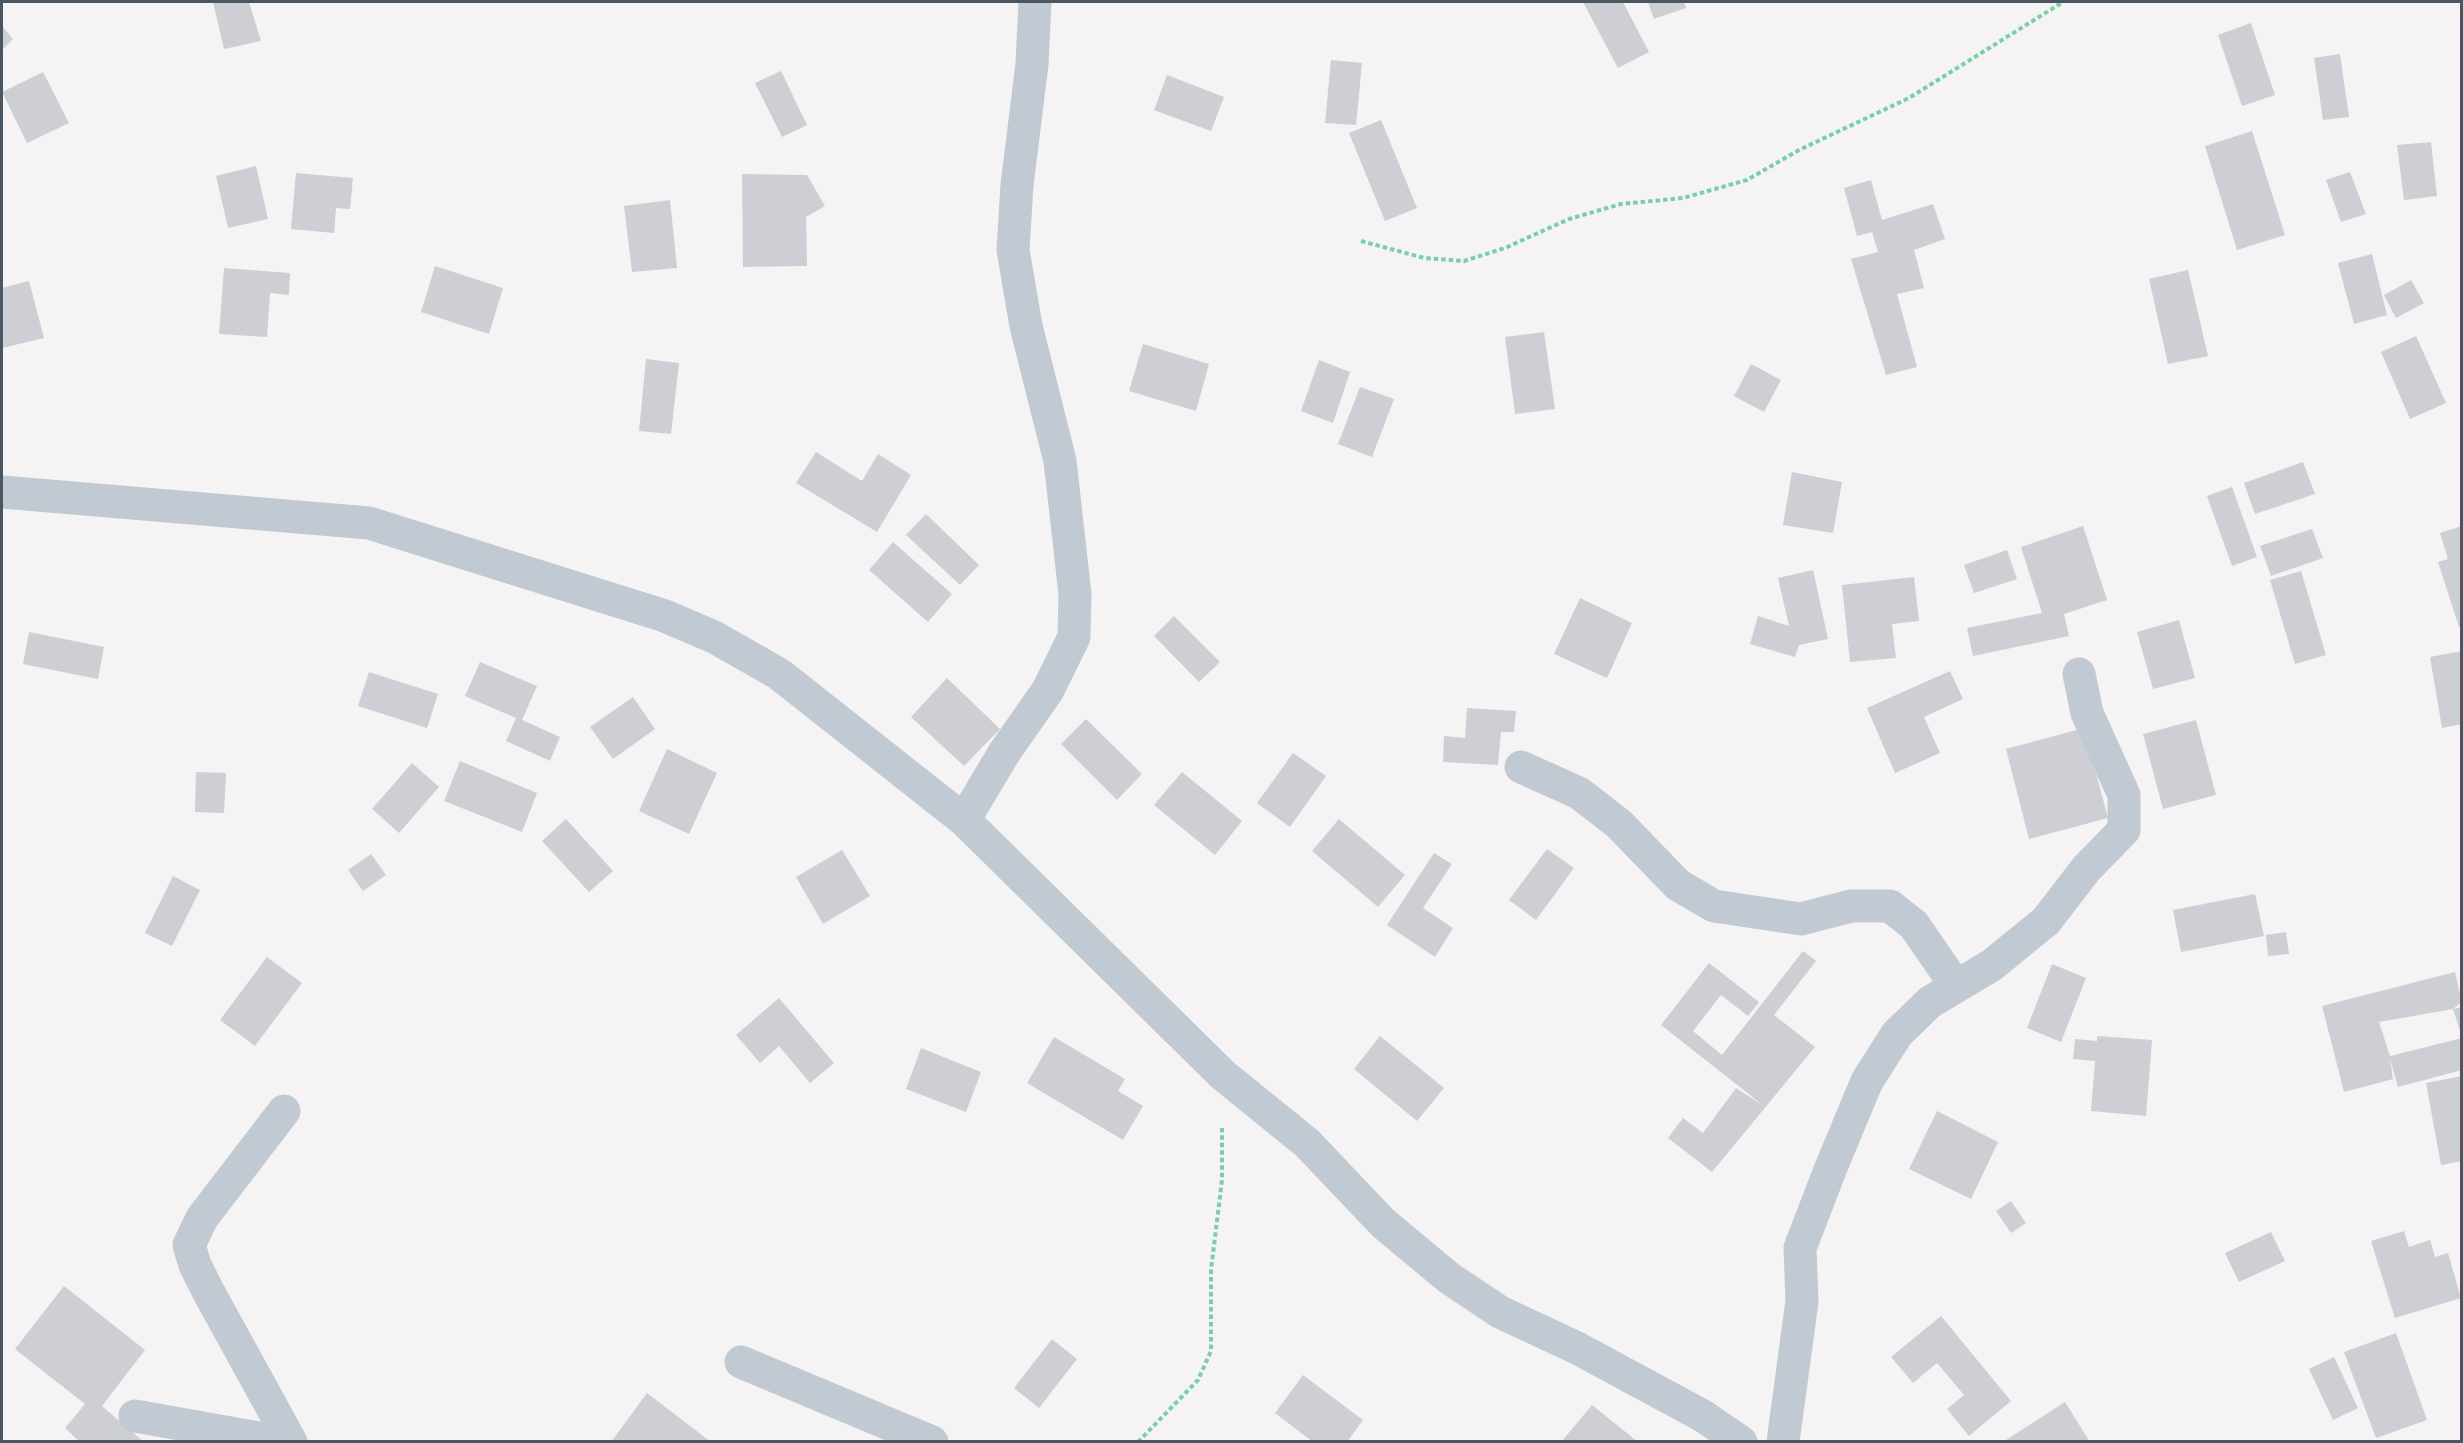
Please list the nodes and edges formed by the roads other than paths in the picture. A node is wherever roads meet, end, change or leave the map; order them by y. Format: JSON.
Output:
{"nodes":[{"id":1,"x":1035,"y":2,"type":"edge"},
{"id":2,"x":2,"y":492,"type":"edge"},
{"id":3,"x":2079,"y":674,"type":"dead end"},
{"id":4,"x":1521,"y":767,"type":"dead end"},
{"id":5,"x":964,"y":820,"type":"junction"},
{"id":6,"x":1956,"y":986,"type":"junction"},
{"id":7,"x":284,"y":1111,"type":"dead end"},
{"id":8,"x":741,"y":1362,"type":"dead end"},
{"id":9,"x":135,"y":1416,"type":"dead end"},
{"id":10,"x":281,"y":1442,"type":"edge"},
{"id":11,"x":291,"y":1442,"type":"edge"},
{"id":12,"x":932,"y":1442,"type":"edge"},
{"id":13,"x":1741,"y":1442,"type":"edge"},
{"id":14,"x":1784,"y":1442,"type":"edge"}],
"edges":[{"from":1,"to":5,"type":"street"},
{"from":2,"to":5,"type":"street"},
{"from":3,"to":6,"type":"street"},
{"from":4,"to":6,"type":"street"},
{"from":5,"to":13,"type":"street"},
{"from":6,"to":14,"type":"street"},
{"from":7,"to":11,"type":"street"},
{"from":8,"to":12,"type":"street"},
{"from":9,"to":10,"type":"street"}]}
